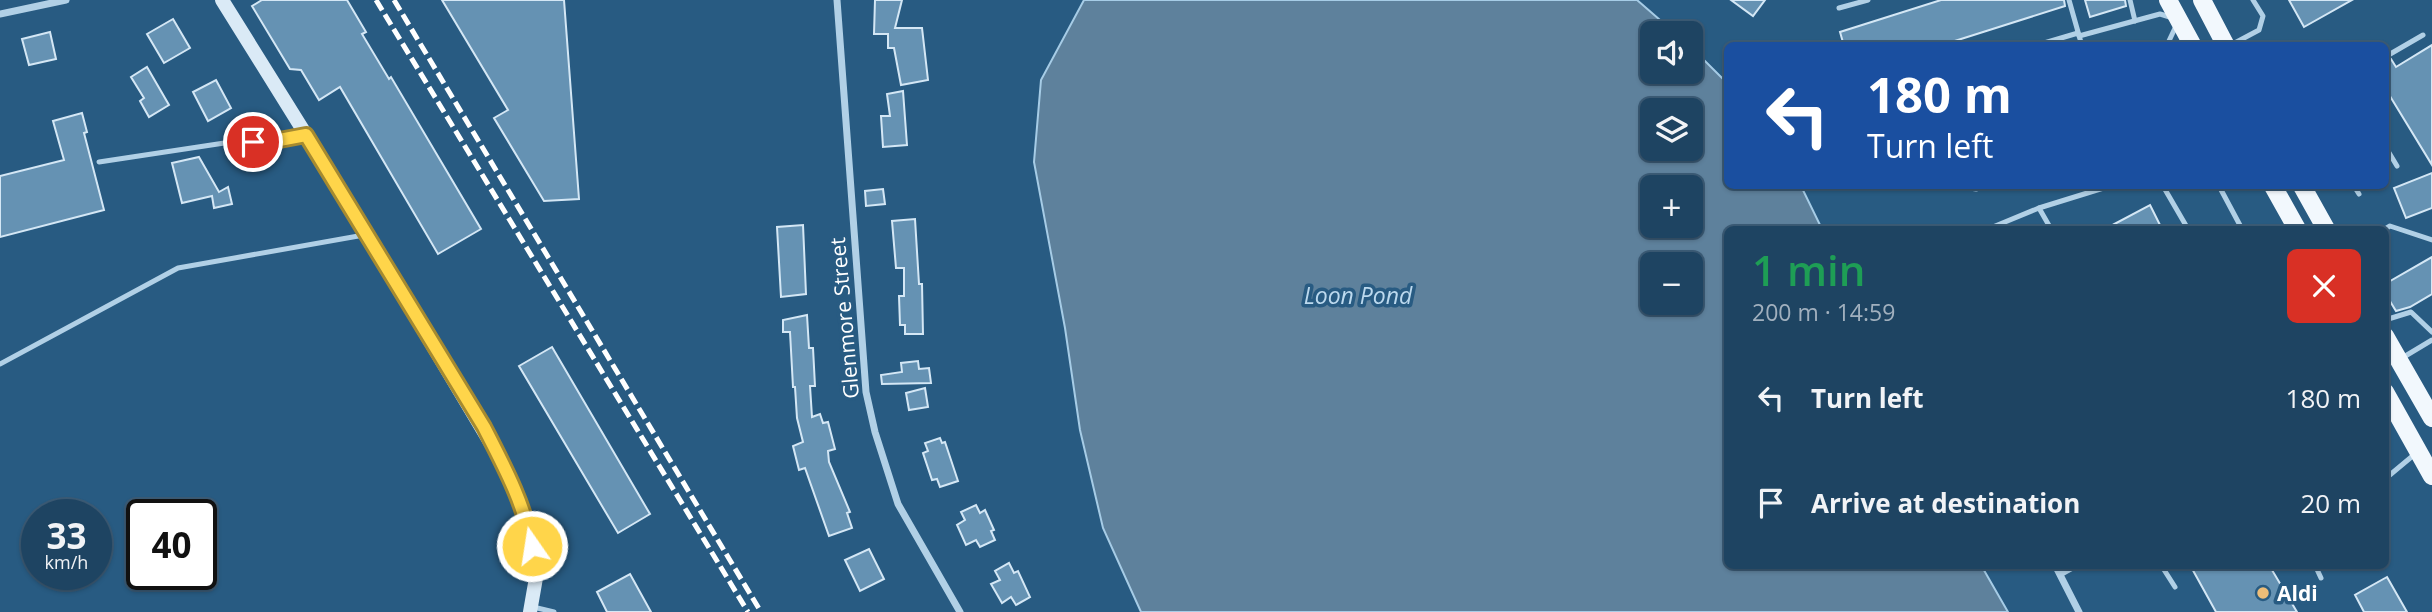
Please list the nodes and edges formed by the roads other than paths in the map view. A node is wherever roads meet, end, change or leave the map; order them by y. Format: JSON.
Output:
{"nodes":[{"id":1,"x":66,"y":0,"type":"edge"},
{"id":2,"x":222,"y":0,"type":"edge"},
{"id":3,"x":836,"y":0,"type":"edge"},
{"id":4,"x":1868,"y":0,"type":"edge"},
{"id":5,"x":2069,"y":0,"type":"edge"},
{"id":6,"x":2130,"y":0,"type":"edge"},
{"id":7,"x":2168,"y":0,"type":"edge"},
{"id":8,"x":2202,"y":0,"type":"edge"},
{"id":9,"x":2253,"y":0,"type":"edge"},
{"id":10,"x":1839,"y":8,"type":"dead end"},
{"id":11,"x":0,"y":14,"type":"edge"},
{"id":12,"x":2179,"y":20,"type":"junction"},
{"id":13,"x":2135,"y":21,"type":"junction"},
{"id":14,"x":2079,"y":35,"type":"junction"},
{"id":15,"x":2423,"y":35,"type":"dead end"},
{"id":16,"x":2050,"y":42,"type":"edge"},
{"id":17,"x":2081,"y":42,"type":"edge"},
{"id":18,"x":2168,"y":42,"type":"edge"},
{"id":19,"x":2191,"y":42,"type":"edge"},
{"id":20,"x":2225,"y":42,"type":"edge"},
{"id":21,"x":2235,"y":42,"type":"edge"},
{"id":22,"x":2389,"y":55,"type":"edge"},
{"id":23,"x":306,"y":135,"type":"junction"},
{"id":24,"x":2389,"y":152,"type":"edge"},
{"id":25,"x":99,"y":162,"type":"dead end"},
{"id":26,"x":2398,"y":166,"type":"dead end"},
{"id":27,"x":2100,"y":189,"type":"edge"},
{"id":28,"x":2165,"y":189,"type":"edge"},
{"id":29,"x":2221,"y":189,"type":"edge"},
{"id":30,"x":2275,"y":189,"type":"edge"},
{"id":31,"x":2304,"y":189,"type":"edge"},
{"id":32,"x":2356,"y":189,"type":"edge"},
{"id":33,"x":2359,"y":194,"type":"dead end"},
{"id":34,"x":2039,"y":208,"type":"junction"},
{"id":35,"x":1998,"y":226,"type":"edge"},
{"id":36,"x":2049,"y":226,"type":"edge"},
{"id":37,"x":2186,"y":226,"type":"edge"},
{"id":38,"x":2240,"y":226,"type":"edge"},
{"id":39,"x":2295,"y":226,"type":"edge"},
{"id":40,"x":2324,"y":226,"type":"edge"},
{"id":41,"x":2389,"y":227,"type":"edge"},
{"id":42,"x":367,"y":234,"type":"junction"},
{"id":43,"x":2432,"y":240,"type":"edge"},
{"id":44,"x":2389,"y":319,"type":"edge"},
{"id":45,"x":2432,"y":332,"type":"edge"},
{"id":46,"x":2432,"y":340,"type":"edge"},
{"id":47,"x":2389,"y":343,"type":"edge"},
{"id":48,"x":2399,"y":360,"type":"junction"},
{"id":49,"x":0,"y":364,"type":"edge"},
{"id":50,"x":2389,"y":399,"type":"edge"},
{"id":51,"x":2431,"y":415,"type":"edge"},
{"id":52,"x":2418,"y":452,"type":"junction"},
{"id":53,"x":2389,"y":476,"type":"edge"},
{"id":54,"x":2432,"y":476,"type":"edge"},
{"id":55,"x":2057,"y":569,"type":"edge"},
{"id":56,"x":2071,"y":569,"type":"edge"},
{"id":57,"x":2164,"y":569,"type":"edge"},
{"id":58,"x":2317,"y":569,"type":"edge"},
{"id":59,"x":2060,"y":575,"type":"junction"},
{"id":60,"x":2321,"y":578,"type":"dead end"},
{"id":61,"x":2175,"y":587,"type":"dead end"},
{"id":62,"x":531,"y":609,"type":"edge"},
{"id":63,"x":554,"y":612,"type":"edge"},
{"id":64,"x":960,"y":612,"type":"edge"},
{"id":65,"x":2079,"y":612,"type":"edge"}],
"edges":[{"from":1,"to":11,"type":"street"},
{"from":2,"to":23,"type":"street"},
{"from":3,"to":64,"type":"street","name":"Glenmore Street"},
{"from":4,"to":10,"type":"lane"},
{"from":5,"to":14,"type":"lane"},
{"from":6,"to":13,"type":"lane"},
{"from":7,"to":12,"type":"main road"},
{"from":8,"to":20,"type":"main road"},
{"from":9,"to":21,"type":"lane"},
{"from":12,"to":13,"type":"lane"},
{"from":12,"to":18,"type":"lane"},
{"from":12,"to":19,"type":"main road"},
{"from":13,"to":14,"type":"lane"},
{"from":14,"to":16,"type":"lane"},
{"from":14,"to":17,"type":"lane"},
{"from":15,"to":22,"type":"lane"},
{"from":23,"to":25,"type":"lane"},
{"from":23,"to":42,"type":"street"},
{"from":24,"to":26,"type":"lane"},
{"from":27,"to":34,"type":"lane"},
{"from":28,"to":37,"type":"lane"},
{"from":29,"to":38,"type":"lane"},
{"from":30,"to":39,"type":"main road"},
{"from":31,"to":40,"type":"main road"},
{"from":32,"to":33,"type":"lane"},
{"from":34,"to":35,"type":"lane"},
{"from":34,"to":36,"type":"lane"},
{"from":41,"to":43,"type":"lane"},
{"from":42,"to":49,"type":"lane"},
{"from":42,"to":62,"type":"street"},
{"from":44,"to":45,"type":"lane"},
{"from":46,"to":48,"type":"lane"},
{"from":47,"to":48,"type":"main road"},
{"from":48,"to":51,"type":"main road"},
{"from":50,"to":52,"type":"main road"},
{"from":52,"to":53,"type":"lane"},
{"from":52,"to":54,"type":"main road"},
{"from":55,"to":59,"type":"street"},
{"from":56,"to":59,"type":"lane"},
{"from":57,"to":61,"type":"lane"},
{"from":58,"to":60,"type":"lane"},
{"from":59,"to":65,"type":"street"},
{"from":62,"to":63,"type":"lane"}]}
